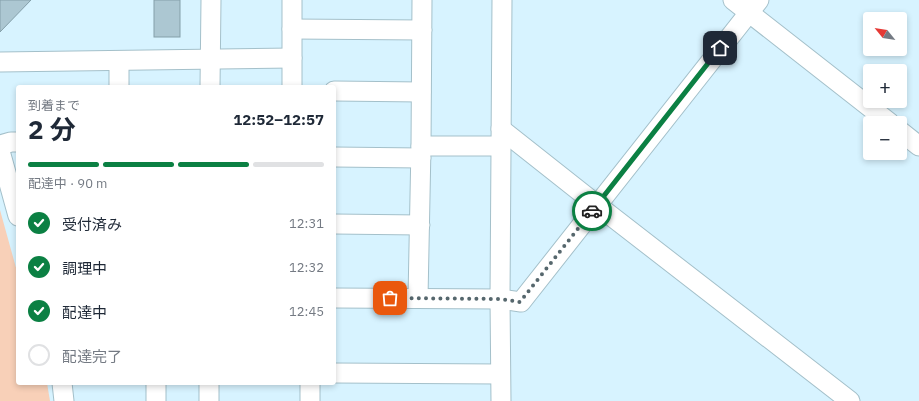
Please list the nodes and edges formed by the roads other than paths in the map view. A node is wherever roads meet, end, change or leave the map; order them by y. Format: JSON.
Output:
{"nodes":[{"id":1,"x":210,"y":0,"type":"edge"},
{"id":2,"x":292,"y":0,"type":"edge"},
{"id":3,"x":422,"y":0,"type":"edge"},
{"id":4,"x":502,"y":0,"type":"edge"},
{"id":5,"x":733,"y":0,"type":"edge"},
{"id":6,"x":753,"y":6,"type":"edge"},
{"id":7,"x":292,"y":29,"type":"junction"},
{"id":8,"x":422,"y":30,"type":"junction"},
{"id":9,"x":292,"y":58,"type":"junction"},
{"id":10,"x":210,"y":60,"type":"junction"},
{"id":11,"x":119,"y":61,"type":"junction"},
{"id":12,"x":0,"y":62,"type":"edge"},
{"id":13,"x":119,"y":85,"type":"edge"},
{"id":14,"x":210,"y":85,"type":"edge"},
{"id":15,"x":292,"y":85,"type":"edge"},
{"id":16,"x":336,"y":91,"type":"edge"},
{"id":17,"x":421,"y":92,"type":"junction"},
{"id":18,"x":882,"y":116,"type":"edge"},
{"id":19,"x":907,"y":137,"type":"edge"},
{"id":20,"x":501,"y":138,"type":"junction"},
{"id":21,"x":16,"y":142,"type":"edge"},
{"id":22,"x":0,"y":145,"type":"edge"},
{"id":23,"x":919,"y":146,"type":"edge"},
{"id":24,"x":0,"y":151,"type":"edge"},
{"id":25,"x":421,"y":152,"type":"junction"},
{"id":26,"x":336,"y":157,"type":"edge"},
{"id":27,"x":597,"y":205,"type":"junction"},
{"id":28,"x":16,"y":209,"type":"edge"},
{"id":29,"x":336,"y":224,"type":"edge"},
{"id":30,"x":420,"y":226,"type":"junction"},
{"id":31,"x":336,"y":298,"type":"edge"},
{"id":32,"x":418,"y":298,"type":"junction"},
{"id":33,"x":500,"y":299,"type":"junction"},
{"id":34,"x":336,"y":373,"type":"edge"},
{"id":35,"x":500,"y":374,"type":"junction"},
{"id":36,"x":62,"y":385,"type":"edge"},
{"id":37,"x":156,"y":385,"type":"edge"},
{"id":38,"x":209,"y":385,"type":"edge"},
{"id":39,"x":310,"y":385,"type":"edge"},
{"id":40,"x":64,"y":401,"type":"edge"},
{"id":41,"x":156,"y":401,"type":"edge"},
{"id":42,"x":209,"y":401,"type":"edge"},
{"id":43,"x":310,"y":401,"type":"edge"},
{"id":44,"x":501,"y":401,"type":"edge"},
{"id":45,"x":850,"y":401,"type":"edge"}],
"edges":[{"from":1,"to":10,"type":"street"},
{"from":2,"to":7,"type":"street"},
{"from":3,"to":8,"type":"street"},
{"from":4,"to":20,"type":"street"},
{"from":5,"to":6,"type":"street"},
{"from":6,"to":18,"type":"street"},
{"from":6,"to":27,"type":"street"},
{"from":7,"to":8,"type":"street"},
{"from":7,"to":9,"type":"street"},
{"from":8,"to":17,"type":"street"},
{"from":9,"to":10,"type":"street"},
{"from":9,"to":15,"type":"street"},
{"from":10,"to":11,"type":"street"},
{"from":10,"to":14,"type":"street"},
{"from":11,"to":12,"type":"street"},
{"from":11,"to":13,"type":"street"},
{"from":16,"to":17,"type":"street"},
{"from":17,"to":25,"type":"street"},
{"from":19,"to":23,"type":"street"},
{"from":20,"to":25,"type":"street"},
{"from":20,"to":27,"type":"street"},
{"from":20,"to":33,"type":"street"},
{"from":21,"to":22,"type":"street"},
{"from":24,"to":28,"type":"street"},
{"from":25,"to":26,"type":"street"},
{"from":25,"to":30,"type":"street"},
{"from":27,"to":33,"type":"street"},
{"from":27,"to":45,"type":"street"},
{"from":29,"to":30,"type":"street"},
{"from":30,"to":32,"type":"street"},
{"from":31,"to":32,"type":"street"},
{"from":32,"to":33,"type":"street"},
{"from":33,"to":35,"type":"street"},
{"from":34,"to":35,"type":"street"},
{"from":35,"to":44,"type":"street"},
{"from":36,"to":40,"type":"street"},
{"from":37,"to":41,"type":"street"},
{"from":38,"to":42,"type":"street"},
{"from":39,"to":43,"type":"street"}]}
